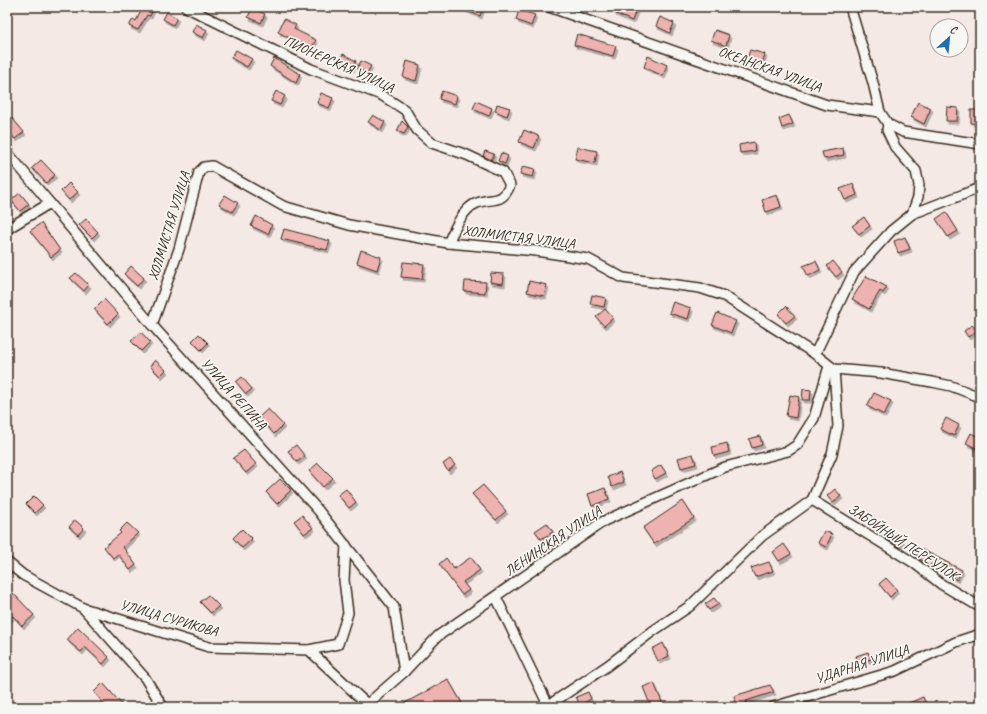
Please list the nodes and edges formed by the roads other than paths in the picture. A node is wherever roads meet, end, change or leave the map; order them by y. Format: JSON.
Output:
{"nodes":[{"id":1,"x":186,"y":7,"type":"edge"},
{"id":2,"x":549,"y":7,"type":"edge"},
{"id":3,"x":850,"y":7,"type":"edge"},
{"id":4,"x":880,"y":112,"type":"junction"},
{"id":5,"x":888,"y":124,"type":"junction"},
{"id":6,"x":980,"y":144,"type":"edge"},
{"id":7,"x":7,"y":152,"type":"edge"},
{"id":8,"x":980,"y":188,"type":"edge"},
{"id":9,"x":50,"y":203,"type":"junction"},
{"id":10,"x":912,"y":214,"type":"junction"},
{"id":11,"x":7,"y":229,"type":"edge"},
{"id":12,"x":448,"y":243,"type":"junction"},
{"id":13,"x":152,"y":325,"type":"junction"},
{"id":14,"x":815,"y":354,"type":"junction"},
{"id":15,"x":831,"y":368,"type":"junction"},
{"id":16,"x":980,"y":397,"type":"edge"},
{"id":17,"x":812,"y":500,"type":"junction"},
{"id":18,"x":346,"y":545,"type":"junction"},
{"id":19,"x":7,"y":562,"type":"edge"},
{"id":20,"x":496,"y":597,"type":"junction"},
{"id":21,"x":980,"y":607,"type":"edge"},
{"id":22,"x":83,"y":608,"type":"junction"},
{"id":23,"x":980,"y":634,"type":"edge"},
{"id":24,"x":309,"y":650,"type":"junction"},
{"id":25,"x":404,"y":672,"type":"junction"},
{"id":26,"x":367,"y":706,"type":"edge"},
{"id":27,"x":549,"y":706,"type":"edge"},
{"id":28,"x":163,"y":707,"type":"edge"},
{"id":29,"x":773,"y":707,"type":"edge"}],
"edges":[{"from":1,"to":12,"type":"street","name":"ПИОНЕРСКАЯ УЛИЦА"},
{"from":2,"to":4,"type":"street","name":"ОКЕАНСКАЯ УЛИЦА"},
{"from":3,"to":4,"type":"street"},
{"from":4,"to":5,"type":"street"},
{"from":5,"to":6,"type":"street"},
{"from":5,"to":10,"type":"street"},
{"from":7,"to":9,"type":"street","name":"УЛИЦА РЕПИНА"},
{"from":8,"to":10,"type":"street"},
{"from":9,"to":11,"type":"street"},
{"from":9,"to":13,"type":"street","name":"УЛИЦА РЕПИНА"},
{"from":10,"to":14,"type":"street"},
{"from":12,"to":13,"type":"street","name":"ХОЛМИСТАЯ УЛИЦА"},
{"from":12,"to":14,"type":"street","name":"ХОЛМИСТАЯ УЛИЦА"},
{"from":13,"to":18,"type":"street","name":"УЛИЦА РЕПИНА"},
{"from":14,"to":15,"type":"street","name":"ХОЛМИСТАЯ УЛИЦА"},
{"from":15,"to":16,"type":"street"},
{"from":15,"to":17,"type":"street"},
{"from":15,"to":20,"type":"street","name":"ЛЕНИНСКАЯ УЛИЦА"},
{"from":17,"to":21,"type":"street","name":"ЗАБОЙНЫЙ ПЕРЕУЛОК"},
{"from":17,"to":27,"type":"street"},
{"from":18,"to":24,"type":"street","name":"УЛИЦА СУРИКОВА"},
{"from":18,"to":25,"type":"street","name":"УЛИЦА РЕПИНА"},
{"from":19,"to":22,"type":"street","name":"УЛИЦА СУРИКОВА"},
{"from":20,"to":25,"type":"street","name":"ЛЕНИНСКАЯ УЛИЦА"},
{"from":20,"to":27,"type":"street"},
{"from":22,"to":24,"type":"street","name":"УЛИЦА СУРИКОВА"},
{"from":22,"to":28,"type":"street","name":"УЛИЦА СУРИКОВА"},
{"from":23,"to":29,"type":"street","name":"УДАРНАЯ УЛИЦА"},
{"from":24,"to":26,"type":"street"},
{"from":25,"to":26,"type":"street","name":"ЛЕНИНСКАЯ УЛИЦА"}]}
